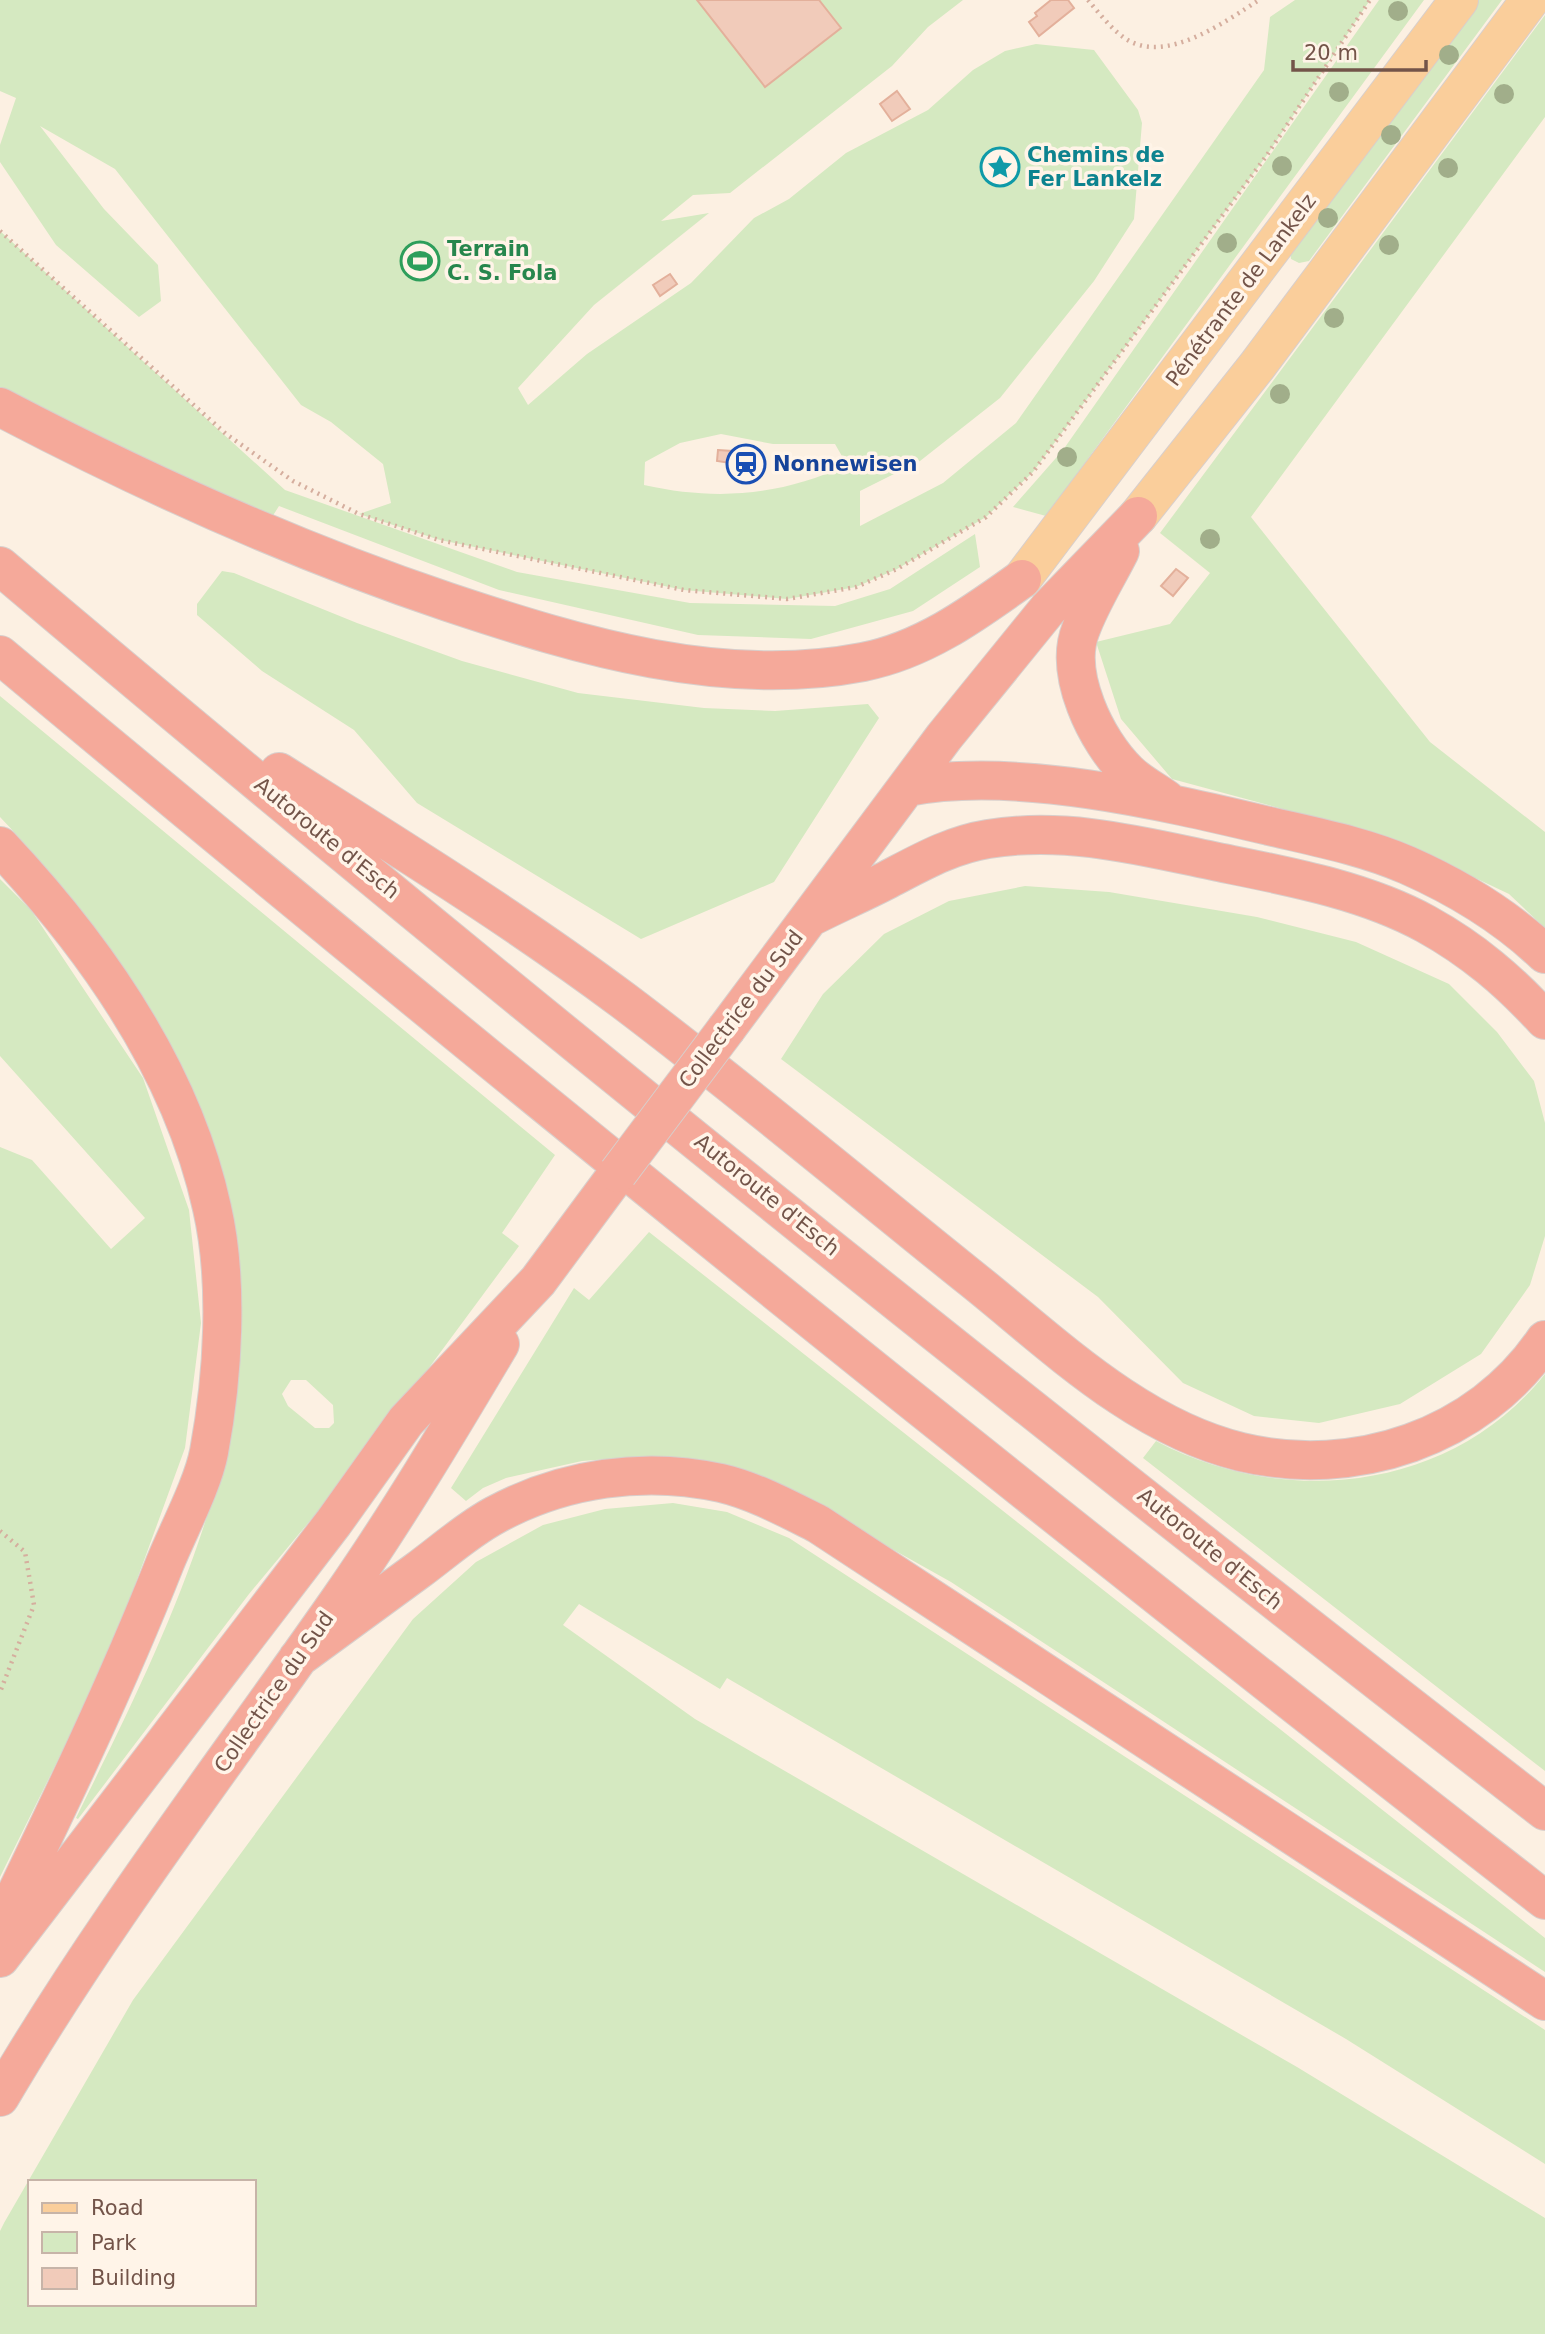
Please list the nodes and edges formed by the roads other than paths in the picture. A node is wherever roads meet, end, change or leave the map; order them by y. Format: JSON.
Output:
{"nodes":[{"id":1,"x":1459,"y":0,"type":"edge"},
{"id":2,"x":1530,"y":0,"type":"edge"},
{"id":3,"x":0,"y":407,"type":"edge"},
{"id":4,"x":1138,"y":516,"type":"junction"},
{"id":5,"x":0,"y":566,"type":"edge"},
{"id":6,"x":1023,"y":579,"type":"junction"},
{"id":7,"x":0,"y":655,"type":"edge"},
{"id":8,"x":143,"y":687,"type":"junction"},
{"id":9,"x":944,"y":737,"type":"junction"},
{"id":10,"x":906,"y":787,"type":"junction"},
{"id":11,"x":1172,"y":804,"type":"junction"},
{"id":12,"x":0,"y":846,"type":"edge"},
{"id":13,"x":809,"y":918,"type":"junction"},
{"id":14,"x":1545,"y":954,"type":"edge"},
{"id":15,"x":1545,"y":1020,"type":"edge"},
{"id":16,"x":549,"y":1267,"type":"junction"},
{"id":17,"x":1545,"y":1340,"type":"edge"},
{"id":18,"x":298,"y":1658,"type":"junction"},
{"id":19,"x":1545,"y":1811,"type":"edge"},
{"id":20,"x":1545,"y":1900,"type":"edge"},
{"id":21,"x":0,"y":1927,"type":"edge"},
{"id":22,"x":0,"y":1958,"type":"edge"},
{"id":23,"x":1545,"y":2001,"type":"edge"},
{"id":24,"x":0,"y":2097,"type":"edge"}],
"edges":[{"from":1,"to":6,"type":"main road","name":"Pénétrante de Lankelz"},
{"from":2,"to":4,"type":"main road"},
{"from":3,"to":6,"type":"highway"},
{"from":4,"to":9,"type":"highway","name":"Collectrice du Sud"},
{"from":4,"to":11,"type":"highway"},
{"from":5,"to":8,"type":"highway","name":"Autoroute d'Esch"},
{"from":6,"to":9,"type":"highway","name":"Collectrice du Sud"},
{"from":7,"to":20,"type":"highway"},
{"from":8,"to":17,"type":"highway"},
{"from":8,"to":19,"type":"highway","name":"Autoroute d'Esch"},
{"from":9,"to":10,"type":"highway","name":"Collectrice du Sud"},
{"from":10,"to":11,"type":"highway"},
{"from":10,"to":13,"type":"highway","name":"Collectrice du Sud"},
{"from":11,"to":14,"type":"highway"},
{"from":12,"to":21,"type":"highway"},
{"from":13,"to":15,"type":"highway"},
{"from":13,"to":16,"type":"highway","name":"Collectrice du Sud","bridge":true},
{"from":16,"to":18,"type":"highway","name":"Collectrice du Sud"},
{"from":16,"to":22,"type":"highway","name":"Collectrice du Sud"},
{"from":18,"to":23,"type":"highway"},
{"from":18,"to":24,"type":"highway","name":"Collectrice du Sud"}]}
